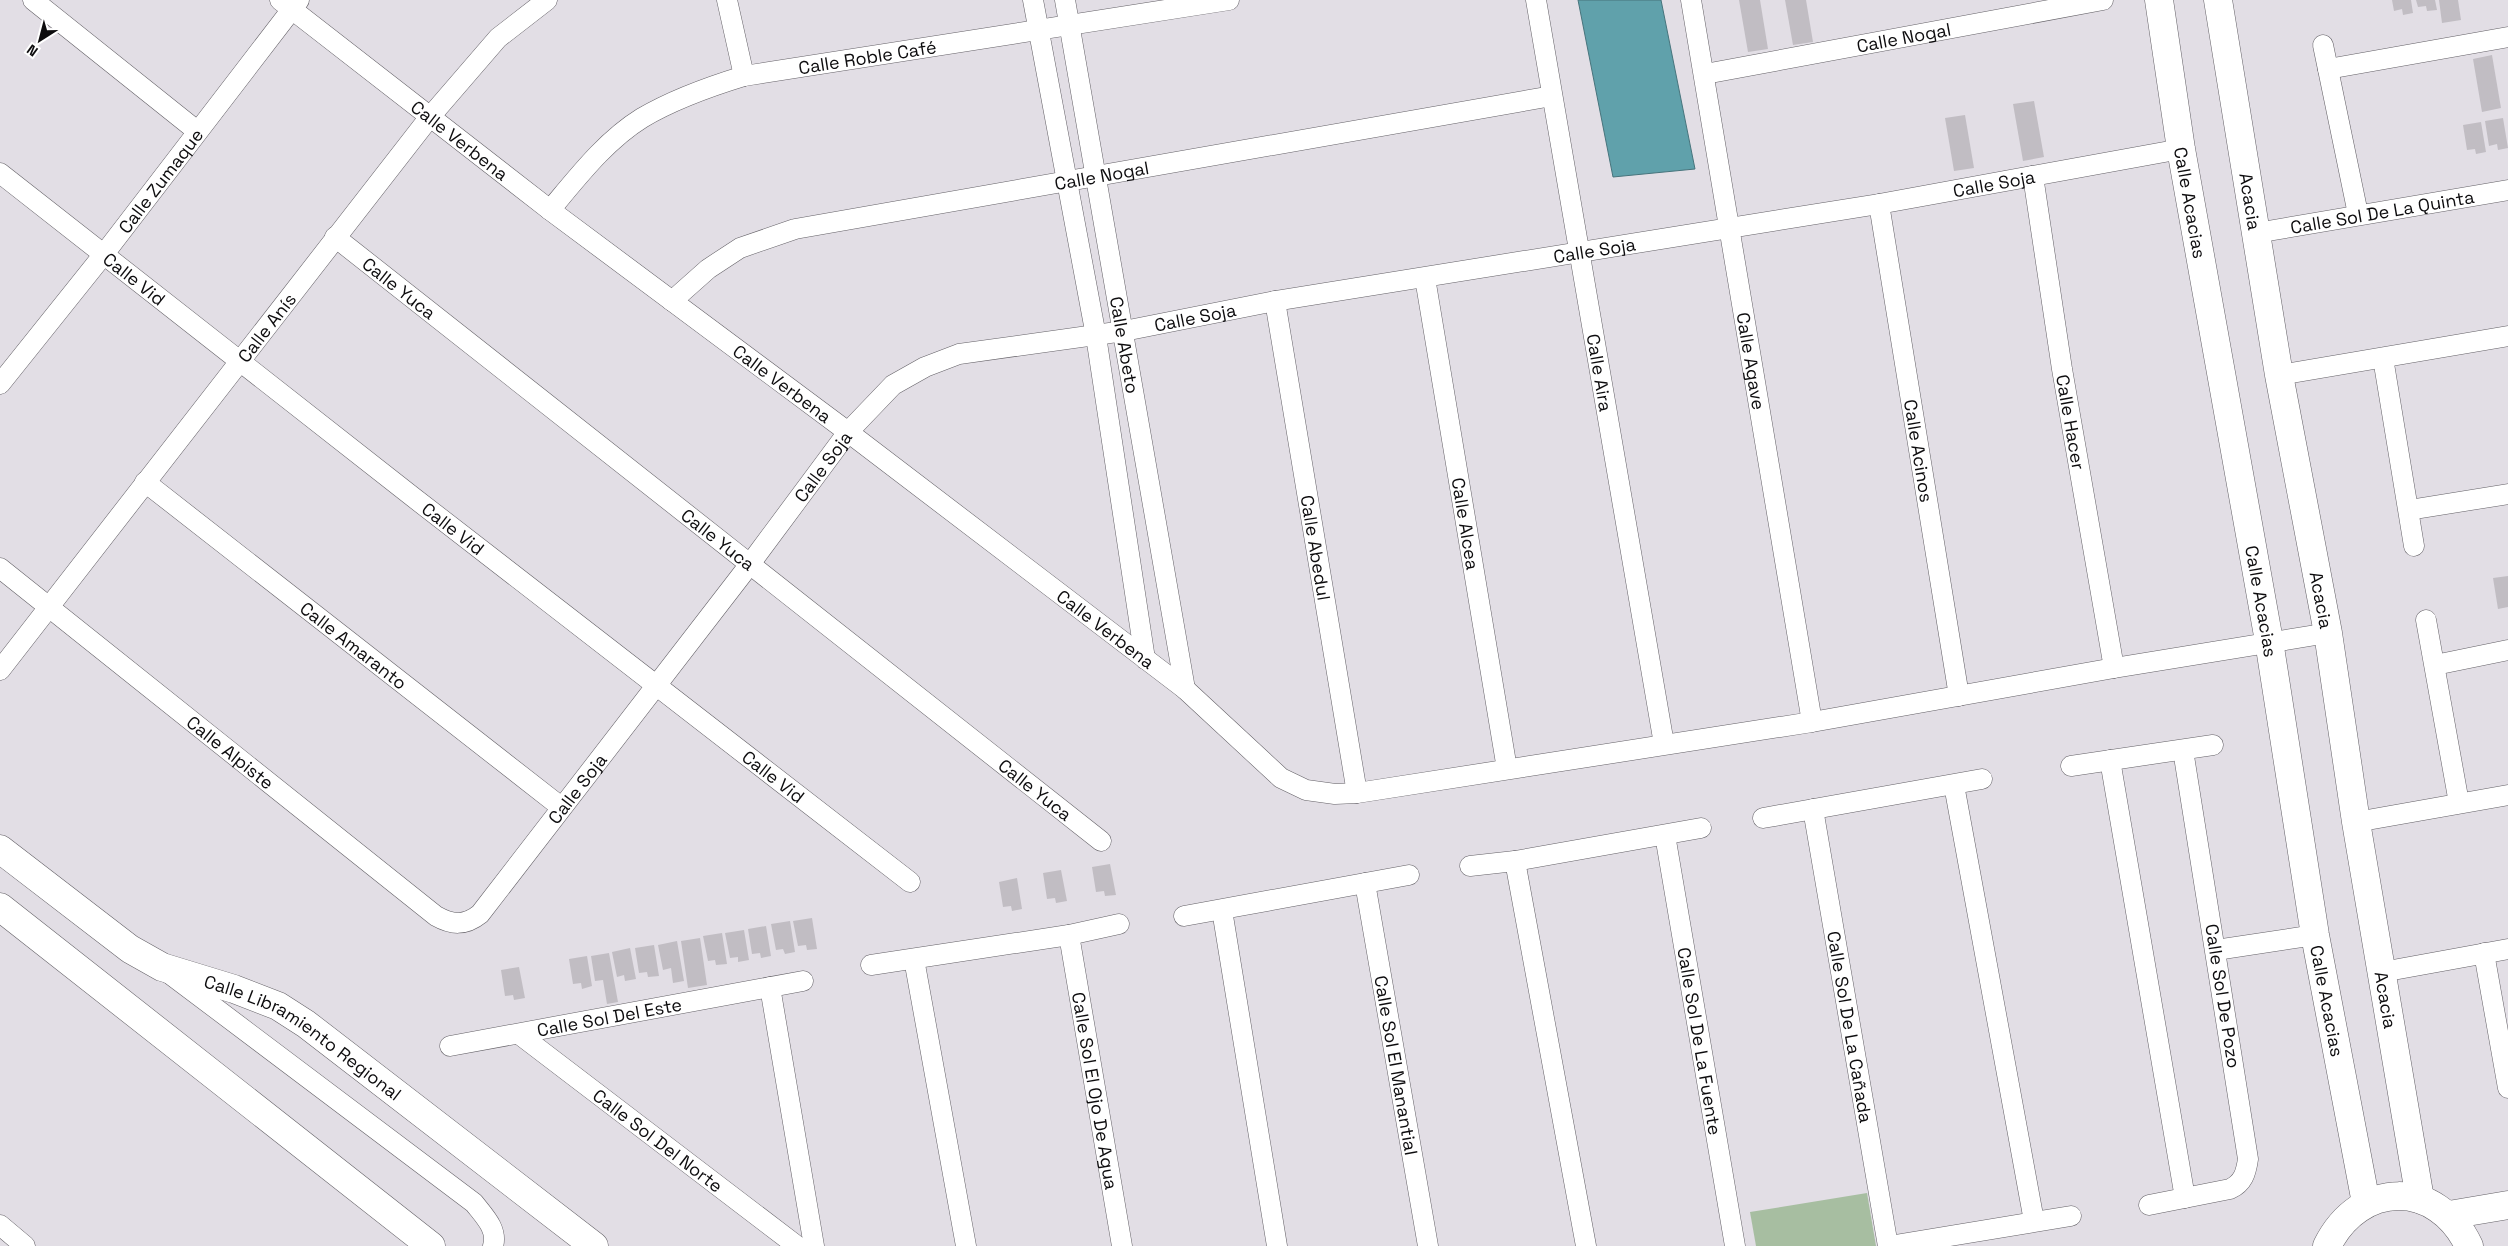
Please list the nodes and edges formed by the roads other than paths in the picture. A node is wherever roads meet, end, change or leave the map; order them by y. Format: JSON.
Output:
{"nodes":[{"id":1,"x":33,"y":0,"type":"edge"},
{"id":2,"x":547,"y":0,"type":"edge"},
{"id":3,"x":727,"y":0,"type":"edge"},
{"id":4,"x":1032,"y":0,"type":"edge"},
{"id":5,"x":1066,"y":0,"type":"edge"},
{"id":6,"x":1229,"y":0,"type":"edge"},
{"id":7,"x":1536,"y":0,"type":"edge"},
{"id":8,"x":1691,"y":0,"type":"edge"},
{"id":9,"x":2103,"y":0,"type":"edge"},
{"id":10,"x":2160,"y":0,"type":"edge"},
{"id":11,"x":2218,"y":0,"type":"edge"},
{"id":12,"x":290,"y":3,"type":"edge"},
{"id":13,"x":1070,"y":26,"type":"junction"},
{"id":14,"x":1038,"y":32,"type":"junction"},
{"id":15,"x":2508,"y":38,"type":"edge"},
{"id":16,"x":2323,"y":45,"type":"dead end"},
{"id":17,"x":2328,"y":69,"type":"junction"},
{"id":18,"x":1705,"y":74,"type":"junction"},
{"id":19,"x":744,"y":76,"type":"junction"},
{"id":20,"x":1552,"y":96,"type":"junction"},
{"id":21,"x":430,"y":118,"type":"junction"},
{"id":22,"x":197,"y":131,"type":"junction"},
{"id":23,"x":2182,"y":149,"type":"junction"},
{"id":24,"x":0,"y":173,"type":"edge"},
{"id":25,"x":1096,"y":176,"type":"junction"},
{"id":26,"x":2033,"y":176,"type":"junction"},
{"id":27,"x":1066,"y":182,"type":"junction"},
{"id":28,"x":2508,"y":190,"type":"edge"},
{"id":29,"x":1879,"y":204,"type":"junction"},
{"id":30,"x":550,"y":210,"type":"junction"},
{"id":31,"x":2358,"y":214,"type":"junction"},
{"id":32,"x":1730,"y":228,"type":"junction"},
{"id":33,"x":2256,"y":233,"type":"junction"},
{"id":34,"x":335,"y":237,"type":"junction"},
{"id":35,"x":104,"y":254,"type":"junction"},
{"id":36,"x":1581,"y":254,"type":"junction"},
{"id":37,"x":1425,"y":278,"type":"junction"},
{"id":38,"x":672,"y":300,"type":"junction"},
{"id":39,"x":1275,"y":301,"type":"junction"},
{"id":40,"x":1124,"y":331,"type":"junction"},
{"id":41,"x":1096,"y":336,"type":"junction"},
{"id":42,"x":2508,"y":336,"type":"edge"},
{"id":43,"x":2383,"y":358,"type":"junction"},
{"id":44,"x":240,"y":360,"type":"junction"},
{"id":45,"x":2279,"y":375,"type":"junction"},
{"id":46,"x":2,"y":376,"type":"edge"},
{"id":47,"x":848,"y":432,"type":"junction"},
{"id":48,"x":146,"y":482,"type":"junction"},
{"id":49,"x":2508,"y":494,"type":"edge"},
{"id":50,"x":2409,"y":510,"type":"junction"},
{"id":51,"x":2414,"y":546,"type":"dead end"},
{"id":52,"x":750,"y":564,"type":"junction"},
{"id":53,"x":0,"y":568,"type":"edge"},
{"id":54,"x":50,"y":608,"type":"junction"},
{"id":55,"x":2426,"y":620,"type":"dead end"},
{"id":56,"x":2328,"y":633,"type":"junction"},
{"id":57,"x":2268,"y":642,"type":"junction"},
{"id":58,"x":2508,"y":650,"type":"edge"},
{"id":59,"x":1145,"y":659,"type":"junction"},
{"id":60,"x":2435,"y":665,"type":"junction"},
{"id":61,"x":2114,"y":668,"type":"junction"},
{"id":62,"x":0,"y":670,"type":"edge"},
{"id":63,"x":655,"y":685,"type":"junction"},
{"id":64,"x":1185,"y":689,"type":"junction"},
{"id":65,"x":1959,"y":696,"type":"junction"},
{"id":66,"x":1812,"y":722,"type":"junction"},
{"id":67,"x":1664,"y":744,"type":"junction"},
{"id":68,"x":2213,"y":745,"type":"dead end"},
{"id":69,"x":2183,"y":750,"type":"junction"},
{"id":70,"x":2110,"y":760,"type":"junction"},
{"id":71,"x":2071,"y":766,"type":"dead end"},
{"id":72,"x":1507,"y":769,"type":"junction"},
{"id":73,"x":1982,"y":779,"type":"dead end"},
{"id":74,"x":1954,"y":785,"type":"junction"},
{"id":75,"x":1357,"y":793,"type":"junction"},
{"id":76,"x":2508,"y":795,"type":"edge"},
{"id":77,"x":2459,"y":803,"type":"junction"},
{"id":78,"x":562,"y":807,"type":"junction"},
{"id":79,"x":1813,"y":809,"type":"junction"},
{"id":80,"x":1763,"y":818,"type":"dead end"},
{"id":81,"x":2356,"y":822,"type":"junction"},
{"id":82,"x":1701,"y":828,"type":"dead end"},
{"id":83,"x":1665,"y":835,"type":"junction"},
{"id":84,"x":1101,"y":841,"type":"dead end"},
{"id":85,"x":0,"y":849,"type":"edge"},
{"id":86,"x":1515,"y":861,"type":"junction"},
{"id":87,"x":1470,"y":866,"type":"dead end"},
{"id":88,"x":1409,"y":875,"type":"dead end"},
{"id":89,"x":910,"y":882,"type":"dead end"},
{"id":90,"x":1365,"y":884,"type":"junction"},
{"id":91,"x":0,"y":907,"type":"edge"},
{"id":92,"x":1222,"y":910,"type":"junction"},
{"id":93,"x":1184,"y":916,"type":"dead end"},
{"id":94,"x":465,"y":923,"type":"joint"},
{"id":95,"x":1119,"y":924,"type":"dead end"},
{"id":96,"x":1069,"y":935,"type":"junction"},
{"id":97,"x":2315,"y":935,"type":"junction"},
{"id":98,"x":2508,"y":949,"type":"edge"},
{"id":99,"x":2216,"y":950,"type":"junction"},
{"id":100,"x":2484,"y":953,"type":"junction"},
{"id":101,"x":914,"y":959,"type":"junction"},
{"id":102,"x":871,"y":965,"type":"dead end"},
{"id":103,"x":162,"y":968,"type":"junction"},
{"id":104,"x":2382,"y":972,"type":"junction"},
{"id":105,"x":803,"y":981,"type":"dead end"},
{"id":106,"x":770,"y":987,"type":"junction"},
{"id":107,"x":519,"y":1034,"type":"junction"},
{"id":108,"x":450,"y":1046,"type":"dead end"},
{"id":109,"x":2508,"y":1088,"type":"edge"},
{"id":110,"x":2185,"y":1198,"type":"junction"},
{"id":111,"x":2420,"y":1199,"type":"junction"},
{"id":112,"x":2366,"y":1203,"type":"junction"},
{"id":113,"x":2149,"y":1204,"type":"dead end"},
{"id":114,"x":2508,"y":1205,"type":"edge"},
{"id":115,"x":2071,"y":1216,"type":"dead end"},
{"id":116,"x":2449,"y":1216,"type":"junction"},
{"id":117,"x":2034,"y":1221,"type":"junction"},
{"id":118,"x":0,"y":1225,"type":"edge"},
{"id":119,"x":25,"y":1246,"type":"edge"},
{"id":120,"x":432,"y":1246,"type":"edge"},
{"id":121,"x":493,"y":1246,"type":"edge"},
{"id":122,"x":594,"y":1246,"type":"edge"},
{"id":123,"x":797,"y":1246,"type":"edge"},
{"id":124,"x":814,"y":1246,"type":"edge"},
{"id":125,"x":966,"y":1246,"type":"edge"},
{"id":126,"x":1122,"y":1246,"type":"edge"},
{"id":127,"x":1277,"y":1246,"type":"edge"},
{"id":128,"x":1428,"y":1246,"type":"edge"},
{"id":129,"x":1586,"y":1246,"type":"edge"},
{"id":130,"x":1735,"y":1246,"type":"edge"},
{"id":131,"x":1888,"y":1246,"type":"edge"},
{"id":132,"x":2327,"y":1246,"type":"edge"},
{"id":133,"x":2469,"y":1246,"type":"edge"}],
"edges":[{"from":1,"to":22,"type":"street"},
{"from":2,"to":21,"type":"street","name":"Calle Anís"},
{"from":3,"to":19,"type":"street"},
{"from":4,"to":14,"type":"street","name":"Calle Abeto"},
{"from":5,"to":13,"type":"street","name":"Calle Abeto"},
{"from":6,"to":13,"type":"street","name":"Calle Roble Café"},
{"from":7,"to":20,"type":"street","name":"Calle Aira"},
{"from":8,"to":18,"type":"street","name":"Calle Agave"},
{"from":9,"to":18,"type":"street","name":"Calle Nogal"},
{"from":10,"to":23,"type":"street","name":"Calle Acacias"},
{"from":11,"to":33,"type":"street","name":"Acacia"},
{"from":12,"to":21,"type":"street","name":"Calle Verbena"},
{"from":12,"to":22,"type":"street","name":"Calle Zumaque"},
{"from":13,"to":14,"type":"street","name":"Calle Roble Café"},
{"from":13,"to":25,"type":"street","name":"Calle Abeto"},
{"from":14,"to":19,"type":"street","name":"Calle Roble Café"},
{"from":14,"to":27,"type":"street","name":"Calle Abeto"},
{"from":15,"to":17,"type":"street"},
{"from":16,"to":17,"type":"street"},
{"from":17,"to":31,"type":"street"},
{"from":18,"to":32,"type":"street","name":"Calle Agave"},
{"from":19,"to":30,"type":"street","name":"Calle Roble Café"},
{"from":20,"to":25,"type":"street","name":"Calle Nogal"},
{"from":20,"to":36,"type":"street","name":"Calle Aira"},
{"from":21,"to":30,"type":"street","name":"Calle Verbena"},
{"from":21,"to":34,"type":"street","name":"Calle Anís"},
{"from":22,"to":35,"type":"street","name":"Calle Zumaque"},
{"from":23,"to":26,"type":"street","name":"Calle Soja"},
{"from":23,"to":57,"type":"street","name":"Calle Acacias"},
{"from":24,"to":35,"type":"street","name":"Calle Vid"},
{"from":25,"to":27,"type":"street","name":"Calle Nogal"},
{"from":25,"to":40,"type":"street","name":"Calle Abeto"},
{"from":26,"to":29,"type":"street","name":"Calle Soja"},
{"from":26,"to":61,"type":"street","name":"Calle Hacer"},
{"from":27,"to":38,"type":"street","name":"Calle Nogal"},
{"from":27,"to":41,"type":"street","name":"Calle Abeto"},
{"from":28,"to":31,"type":"street","name":"Calle Sol De La Quinta"},
{"from":29,"to":32,"type":"street","name":"Calle Soja"},
{"from":29,"to":65,"type":"street","name":"Calle Acinos"},
{"from":30,"to":38,"type":"street","name":"Calle Verbena"},
{"from":31,"to":33,"type":"street","name":"Calle Sol De La Quinta"},
{"from":32,"to":36,"type":"street","name":"Calle Soja"},
{"from":32,"to":66,"type":"street","name":"Calle Agave"},
{"from":33,"to":45,"type":"street","name":"Acacia"},
{"from":34,"to":44,"type":"street","name":"Calle Anís"},
{"from":34,"to":52,"type":"street","name":"Calle Yuca"},
{"from":35,"to":44,"type":"street","name":"Calle Vid"},
{"from":35,"to":46,"type":"street","name":"Calle Zumaque"},
{"from":36,"to":37,"type":"street","name":"Calle Soja"},
{"from":36,"to":67,"type":"street","name":"Calle Aira"},
{"from":37,"to":39,"type":"street","name":"Calle Soja"},
{"from":37,"to":72,"type":"street","name":"Calle Alcea"},
{"from":38,"to":47,"type":"street","name":"Calle Verbena"},
{"from":39,"to":40,"type":"street","name":"Calle Soja"},
{"from":39,"to":75,"type":"street","name":"Calle Abedul"},
{"from":40,"to":41,"type":"street","name":"Calle Soja"},
{"from":40,"to":64,"type":"street","name":"Calle Abeto"},
{"from":41,"to":47,"type":"street","name":"Calle Soja"},
{"from":41,"to":59,"type":"street","name":"Calle Abeto"},
{"from":42,"to":43,"type":"street"},
{"from":43,"to":45,"type":"street"},
{"from":43,"to":50,"type":"street"},
{"from":44,"to":48,"type":"street","name":"Calle Anís"},
{"from":44,"to":63,"type":"street","name":"Calle Vid"},
{"from":45,"to":56,"type":"street","name":"Acacia"},
{"from":47,"to":52,"type":"street","name":"Calle Soja"},
{"from":47,"to":59,"type":"street","name":"Calle Verbena"},
{"from":48,"to":54,"type":"street","name":"Calle Anís"},
{"from":48,"to":78,"type":"street","name":"Calle Amaranto"},
{"from":49,"to":50,"type":"street"},
{"from":50,"to":51,"type":"street"},
{"from":52,"to":63,"type":"street","name":"Calle Soja"},
{"from":52,"to":84,"type":"street","name":"Calle Yuca"},
{"from":53,"to":54,"type":"street","name":"Calle Alpiste"},
{"from":54,"to":62,"type":"street","name":"Calle Anís"},
{"from":54,"to":94,"type":"street","name":"Calle Alpiste"},
{"from":55,"to":60,"type":"street"},
{"from":56,"to":57,"type":"street","name":"Calle Verbena"},
{"from":56,"to":81,"type":"street","name":"Acacia"},
{"from":57,"to":61,"type":"street","name":"Calle Verbena"},
{"from":57,"to":97,"type":"street","name":"Calle Acacias"},
{"from":58,"to":60,"type":"street"},
{"from":59,"to":64,"type":"street","name":"Calle Verbena"},
{"from":60,"to":77,"type":"street"},
{"from":61,"to":65,"type":"street","name":"Calle Verbena"},
{"from":63,"to":78,"type":"street","name":"Calle Soja"},
{"from":63,"to":89,"type":"street","name":"Calle Vid"},
{"from":64,"to":75,"type":"street","name":"Calle Verbena"},
{"from":65,"to":66,"type":"street","name":"Calle Verbena"},
{"from":66,"to":67,"type":"street","name":"Calle Verbena"},
{"from":67,"to":72,"type":"street","name":"Calle Verbena"},
{"from":68,"to":69,"type":"street"},
{"from":69,"to":70,"type":"street"},
{"from":69,"to":99,"type":"street","name":"Calle Sol De Pozo"},
{"from":70,"to":71,"type":"street"},
{"from":70,"to":110,"type":"street"},
{"from":72,"to":75,"type":"street","name":"Calle Verbena"},
{"from":73,"to":74,"type":"street"},
{"from":74,"to":79,"type":"street"},
{"from":74,"to":117,"type":"street"},
{"from":76,"to":77,"type":"street"},
{"from":77,"to":81,"type":"street"},
{"from":78,"to":94,"type":"street","name":"Calle Soja"},
{"from":79,"to":80,"type":"street"},
{"from":79,"to":131,"type":"street","name":"Calle Sol De La Cañada"},
{"from":81,"to":104,"type":"street","name":"Acacia"},
{"from":82,"to":83,"type":"street"},
{"from":83,"to":86,"type":"street"},
{"from":83,"to":130,"type":"street","name":"Calle Sol De La Fuente"},
{"from":85,"to":103,"type":"street","name":"Calle Libramiento Regional"},
{"from":86,"to":87,"type":"street"},
{"from":86,"to":129,"type":"street"},
{"from":88,"to":90,"type":"street"},
{"from":90,"to":92,"type":"street"},
{"from":90,"to":128,"type":"street","name":"Calle Sol El Manantial"},
{"from":91,"to":120,"type":"street"},
{"from":92,"to":93,"type":"street"},
{"from":92,"to":127,"type":"street"},
{"from":95,"to":96,"type":"street"},
{"from":96,"to":101,"type":"street"},
{"from":96,"to":126,"type":"street","name":"Calle Sol El Ojo De Agua"},
{"from":97,"to":99,"type":"street"},
{"from":97,"to":112,"type":"street","name":"Calle Acacias"},
{"from":98,"to":100,"type":"street"},
{"from":99,"to":110,"type":"street","name":"Calle Sol De Pozo"},
{"from":100,"to":104,"type":"street"},
{"from":100,"to":109,"type":"street"},
{"from":101,"to":102,"type":"street"},
{"from":101,"to":125,"type":"street"},
{"from":103,"to":121,"type":"street"},
{"from":103,"to":122,"type":"street","name":"Calle Libramiento Regional"},
{"from":104,"to":111,"type":"street","name":"Acacia"},
{"from":105,"to":106,"type":"street","name":"Calle Sol Del Este"},
{"from":106,"to":107,"type":"street","name":"Calle Sol Del Este"},
{"from":106,"to":124,"type":"street"},
{"from":107,"to":108,"type":"street","name":"Calle Sol Del Este"},
{"from":107,"to":123,"type":"street","name":"Calle Sol Del Norte"},
{"from":110,"to":113,"type":"street","name":"Calle Sol De Pozo"},
{"from":111,"to":112,"type":"street"},
{"from":111,"to":116,"type":"street"},
{"from":112,"to":132,"type":"street"},
{"from":114,"to":116,"type":"street"},
{"from":115,"to":117,"type":"street","name":"Calle Sol De La Cañada"},
{"from":116,"to":133,"type":"street"},
{"from":117,"to":131,"type":"street","name":"Calle Sol De La Cañada"},
{"from":118,"to":119,"type":"street"}]}
